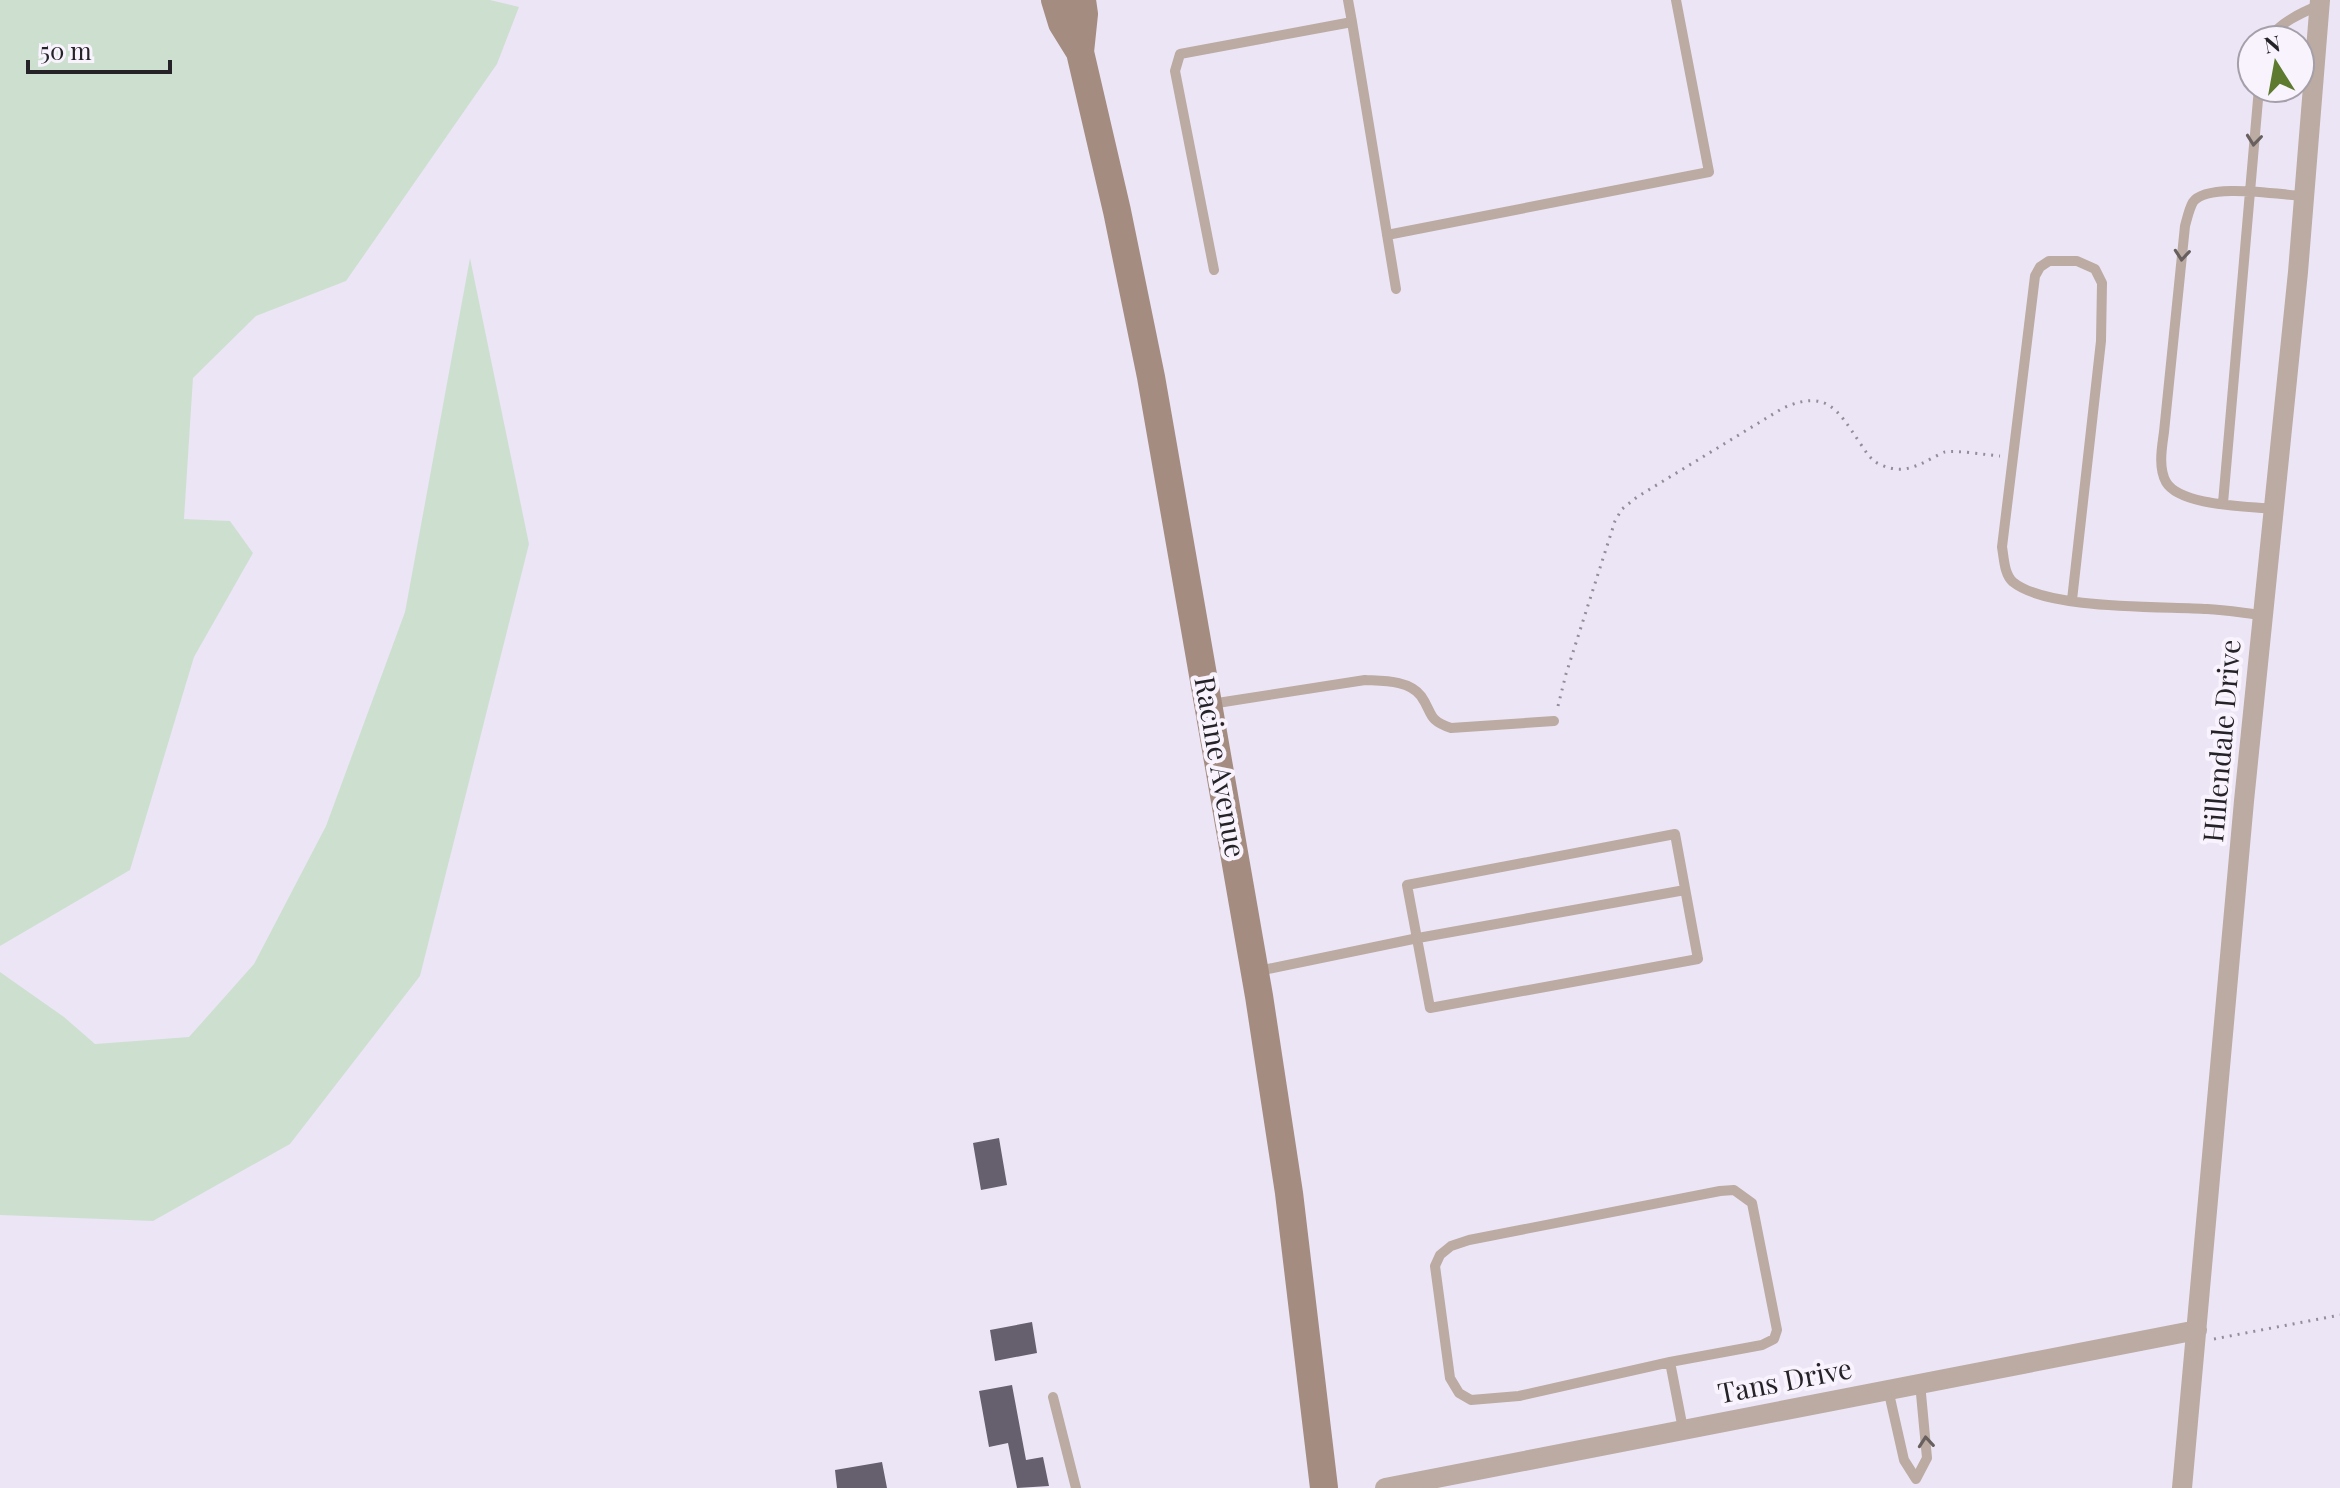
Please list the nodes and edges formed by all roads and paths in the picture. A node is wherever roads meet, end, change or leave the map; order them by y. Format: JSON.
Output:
{"nodes":[{"id":1,"x":1055,"y":0,"type":"edge"},
{"id":2,"x":1082,"y":0,"type":"edge"},
{"id":3,"x":1348,"y":0,"type":"edge"},
{"id":4,"x":1676,"y":0,"type":"edge"},
{"id":5,"x":2320,"y":3,"type":"edge"},
{"id":6,"x":1352,"y":22,"type":"junction"},
{"id":7,"x":2282,"y":24,"type":"edge"},
{"id":8,"x":1080,"y":52,"type":"junction"},
{"id":9,"x":2257,"y":104,"type":"edge"},
{"id":10,"x":2248,"y":191,"type":"junction"},
{"id":11,"x":2304,"y":196,"type":"junction"},
{"id":12,"x":1387,"y":235,"type":"junction"},
{"id":13,"x":1214,"y":270,"type":"dead end"},
{"id":14,"x":1396,"y":289,"type":"dead end"},
{"id":15,"x":2013,"y":457,"type":"junction"},
{"id":16,"x":2223,"y":503,"type":"junction"},
{"id":17,"x":2273,"y":509,"type":"junction"},
{"id":18,"x":2072,"y":600,"type":"junction"},
{"id":19,"x":2263,"y":615,"type":"junction"},
{"id":20,"x":1210,"y":704,"type":"junction"},
{"id":21,"x":1554,"y":721,"type":"joint"},
{"id":22,"x":1685,"y":890,"type":"junction"},
{"id":23,"x":1418,"y":938,"type":"junction"},
{"id":24,"x":1255,"y":971,"type":"junction"},
{"id":25,"x":2340,"y":1315,"type":"edge"},
{"id":26,"x":2196,"y":1336,"type":"junction"},
{"id":27,"x":1670,"y":1362,"type":"junction"},
{"id":28,"x":1920,"y":1383,"type":"junction"},
{"id":29,"x":1888,"y":1389,"type":"junction"},
{"id":30,"x":1053,"y":1397,"type":"dead end"},
{"id":31,"x":1683,"y":1429,"type":"junction"},
{"id":32,"x":1915,"y":1483,"type":"edge"},
{"id":33,"x":1076,"y":1488,"type":"edge"},
{"id":34,"x":1324,"y":1488,"type":"edge"},
{"id":35,"x":1385,"y":1488,"type":"edge"},
{"id":36,"x":2182,"y":1488,"type":"edge"}],
"edges":[{"from":1,"to":8,"type":"main road"},
{"from":2,"to":8,"type":"main road"},
{"from":3,"to":6,"type":"lane"},
{"from":4,"to":12,"type":"lane"},
{"from":5,"to":7,"type":"lane"},
{"from":5,"to":11,"type":"street","name":"Hillendale Drive"},
{"from":6,"to":12,"type":"lane"},
{"from":6,"to":13,"type":"lane"},
{"from":8,"to":20,"type":"main road","name":"Racine Avenue"},
{"from":9,"to":10,"type":"lane","one_way":true},
{"from":10,"to":11,"type":"lane"},
{"from":10,"to":16,"type":"lane"},
{"from":10,"to":16,"type":"lane","one_way":true},
{"from":11,"to":17,"type":"street","name":"Hillendale Drive"},
{"from":12,"to":14,"type":"lane"},
{"from":15,"to":18,"type":"lane"},
{"from":15,"to":18,"type":"lane"},
{"from":15,"to":21,"type":"path"},
{"from":16,"to":17,"type":"lane"},
{"from":17,"to":19,"type":"street","name":"Hillendale Drive"},
{"from":18,"to":19,"type":"lane"},
{"from":19,"to":26,"type":"street","name":"Hillendale Drive"},
{"from":20,"to":21,"type":"lane"},
{"from":20,"to":24,"type":"main road","name":"Racine Avenue"},
{"from":22,"to":23,"type":"lane"},
{"from":22,"to":23,"type":"lane"},
{"from":22,"to":23,"type":"lane"},
{"from":23,"to":24,"type":"lane"},
{"from":24,"to":34,"type":"main road","name":"Racine Avenue"},
{"from":25,"to":26,"type":"path"},
{"from":26,"to":28,"type":"street","name":"Tans Drive"},
{"from":26,"to":36,"type":"street","name":"Hillendale Drive"},
{"from":27,"to":27,"type":"lane"},
{"from":27,"to":31,"type":"lane"},
{"from":28,"to":29,"type":"street","name":"Tans Drive"},
{"from":32,"to":28,"type":"lane","one_way":true},
{"from":29,"to":31,"type":"street","name":"Tans Drive"},
{"from":29,"to":32,"type":"lane"},
{"from":30,"to":33,"type":"lane"},
{"from":31,"to":35,"type":"street","name":"Tans Drive"}]}
